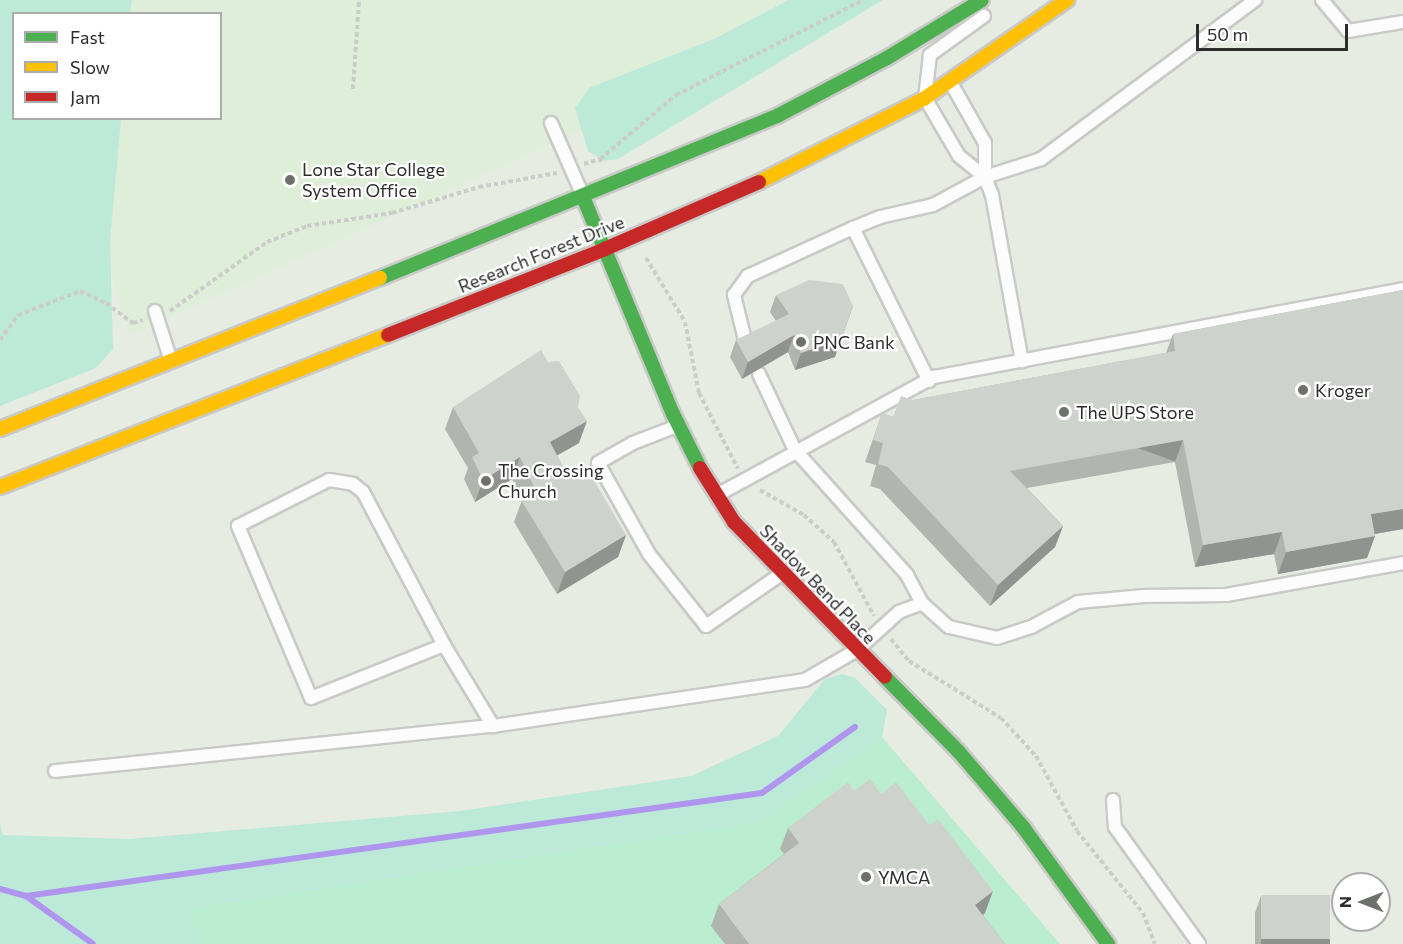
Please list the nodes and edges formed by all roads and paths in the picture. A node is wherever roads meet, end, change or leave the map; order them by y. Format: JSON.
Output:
{"nodes":[{"id":1,"x":359,"y":0,"type":"edge"},
{"id":2,"x":863,"y":0,"type":"edge"},
{"id":3,"x":982,"y":0,"type":"edge"},
{"id":4,"x":996,"y":0,"type":"edge"},
{"id":5,"x":1067,"y":0,"type":"edge"},
{"id":6,"x":1256,"y":0,"type":"edge"},
{"id":7,"x":1322,"y":0,"type":"edge"},
{"id":8,"x":1403,"y":22,"type":"edge"},
{"id":9,"x":950,"y":82,"type":"junction"},
{"id":10,"x":352,"y":89,"type":"dead end"},
{"id":11,"x":925,"y":98,"type":"junction"},
{"id":12,"x":551,"y":123,"type":"dead end"},
{"id":13,"x":600,"y":159,"type":"dead end"},
{"id":14,"x":986,"y":177,"type":"junction"},
{"id":15,"x":584,"y":197,"type":"junction"},
{"id":16,"x":853,"y":228,"type":"junction"},
{"id":17,"x":605,"y":249,"type":"junction"},
{"id":18,"x":1403,"y":289,"type":"edge"},
{"id":19,"x":176,"y":309,"type":"dead end"},
{"id":20,"x":155,"y":313,"type":"junction"},
{"id":21,"x":0,"y":340,"type":"edge"},
{"id":22,"x":747,"y":348,"type":"edge"},
{"id":23,"x":171,"y":361,"type":"junction"},
{"id":24,"x":1022,"y":361,"type":"junction"},
{"id":25,"x":759,"y":374,"type":"dead end"},
{"id":26,"x":929,"y":381,"type":"junction"},
{"id":27,"x":679,"y":425,"type":"junction"},
{"id":28,"x":0,"y":429,"type":"edge"},
{"id":29,"x":795,"y":450,"type":"junction"},
{"id":30,"x":0,"y":487,"type":"edge"},
{"id":31,"x":717,"y":495,"type":"junction"},
{"id":32,"x":1403,"y":563,"type":"edge"},
{"id":33,"x":782,"y":573,"type":"junction"},
{"id":34,"x":922,"y":603,"type":"junction"},
{"id":35,"x":444,"y":645,"type":"junction"},
{"id":36,"x":857,"y":650,"type":"junction"},
{"id":37,"x":493,"y":726,"type":"junction"},
{"id":38,"x":55,"y":771,"type":"dead end"},
{"id":39,"x":1113,"y":800,"type":"dead end"},
{"id":40,"x":1108,"y":944,"type":"edge"},
{"id":41,"x":1199,"y":944,"type":"edge"}],
"edges":[{"from":1,"to":10,"type":"path"},
{"from":2,"to":13,"type":"path"},
{"from":3,"to":15,"type":"main road","name":"Research Forest Drive"},
{"from":4,"to":11,"type":"lane"},
{"from":5,"to":9,"type":"main road","name":"Research Forest Drive"},
{"from":6,"to":14,"type":"lane"},
{"from":7,"to":8,"type":"lane"},
{"from":9,"to":11,"type":"main road","name":"Research Forest Drive"},
{"from":9,"to":14,"type":"lane"},
{"from":11,"to":14,"type":"lane"},
{"from":11,"to":17,"type":"main road","name":"Research Forest Drive"},
{"from":12,"to":15,"type":"lane"},
{"from":14,"to":16,"type":"lane"},
{"from":14,"to":24,"type":"lane"},
{"from":15,"to":17,"type":"main road","name":"Shadow Bend Place"},
{"from":15,"to":23,"type":"main road","name":"Research Forest Drive"},
{"from":16,"to":22,"type":"lane"},
{"from":16,"to":26,"type":"lane"},
{"from":17,"to":27,"type":"main road","name":"Shadow Bend Place"},
{"from":17,"to":30,"type":"main road","name":"Research Forest Drive"},
{"from":18,"to":24,"type":"lane"},
{"from":19,"to":20,"type":"path"},
{"from":20,"to":21,"type":"path"},
{"from":20,"to":23,"type":"lane"},
{"from":23,"to":28,"type":"main road","name":"Research Forest Drive"},
{"from":24,"to":26,"type":"lane"},
{"from":25,"to":29,"type":"lane"},
{"from":26,"to":29,"type":"lane"},
{"from":27,"to":31,"type":"main road","name":"Shadow Bend Place"},
{"from":27,"to":33,"type":"lane"},
{"from":29,"to":31,"type":"lane"},
{"from":29,"to":34,"type":"lane"},
{"from":31,"to":33,"type":"main road","name":"Shadow Bend Place"},
{"from":32,"to":34,"type":"lane"},
{"from":33,"to":36,"type":"main road","name":"Shadow Bend Place"},
{"from":34,"to":36,"type":"lane"},
{"from":35,"to":35,"type":"lane"},
{"from":35,"to":37,"type":"lane"},
{"from":36,"to":37,"type":"lane"},
{"from":36,"to":40,"type":"main road","name":"Shadow Bend Place"},
{"from":37,"to":38,"type":"lane"},
{"from":39,"to":41,"type":"lane"}]}
